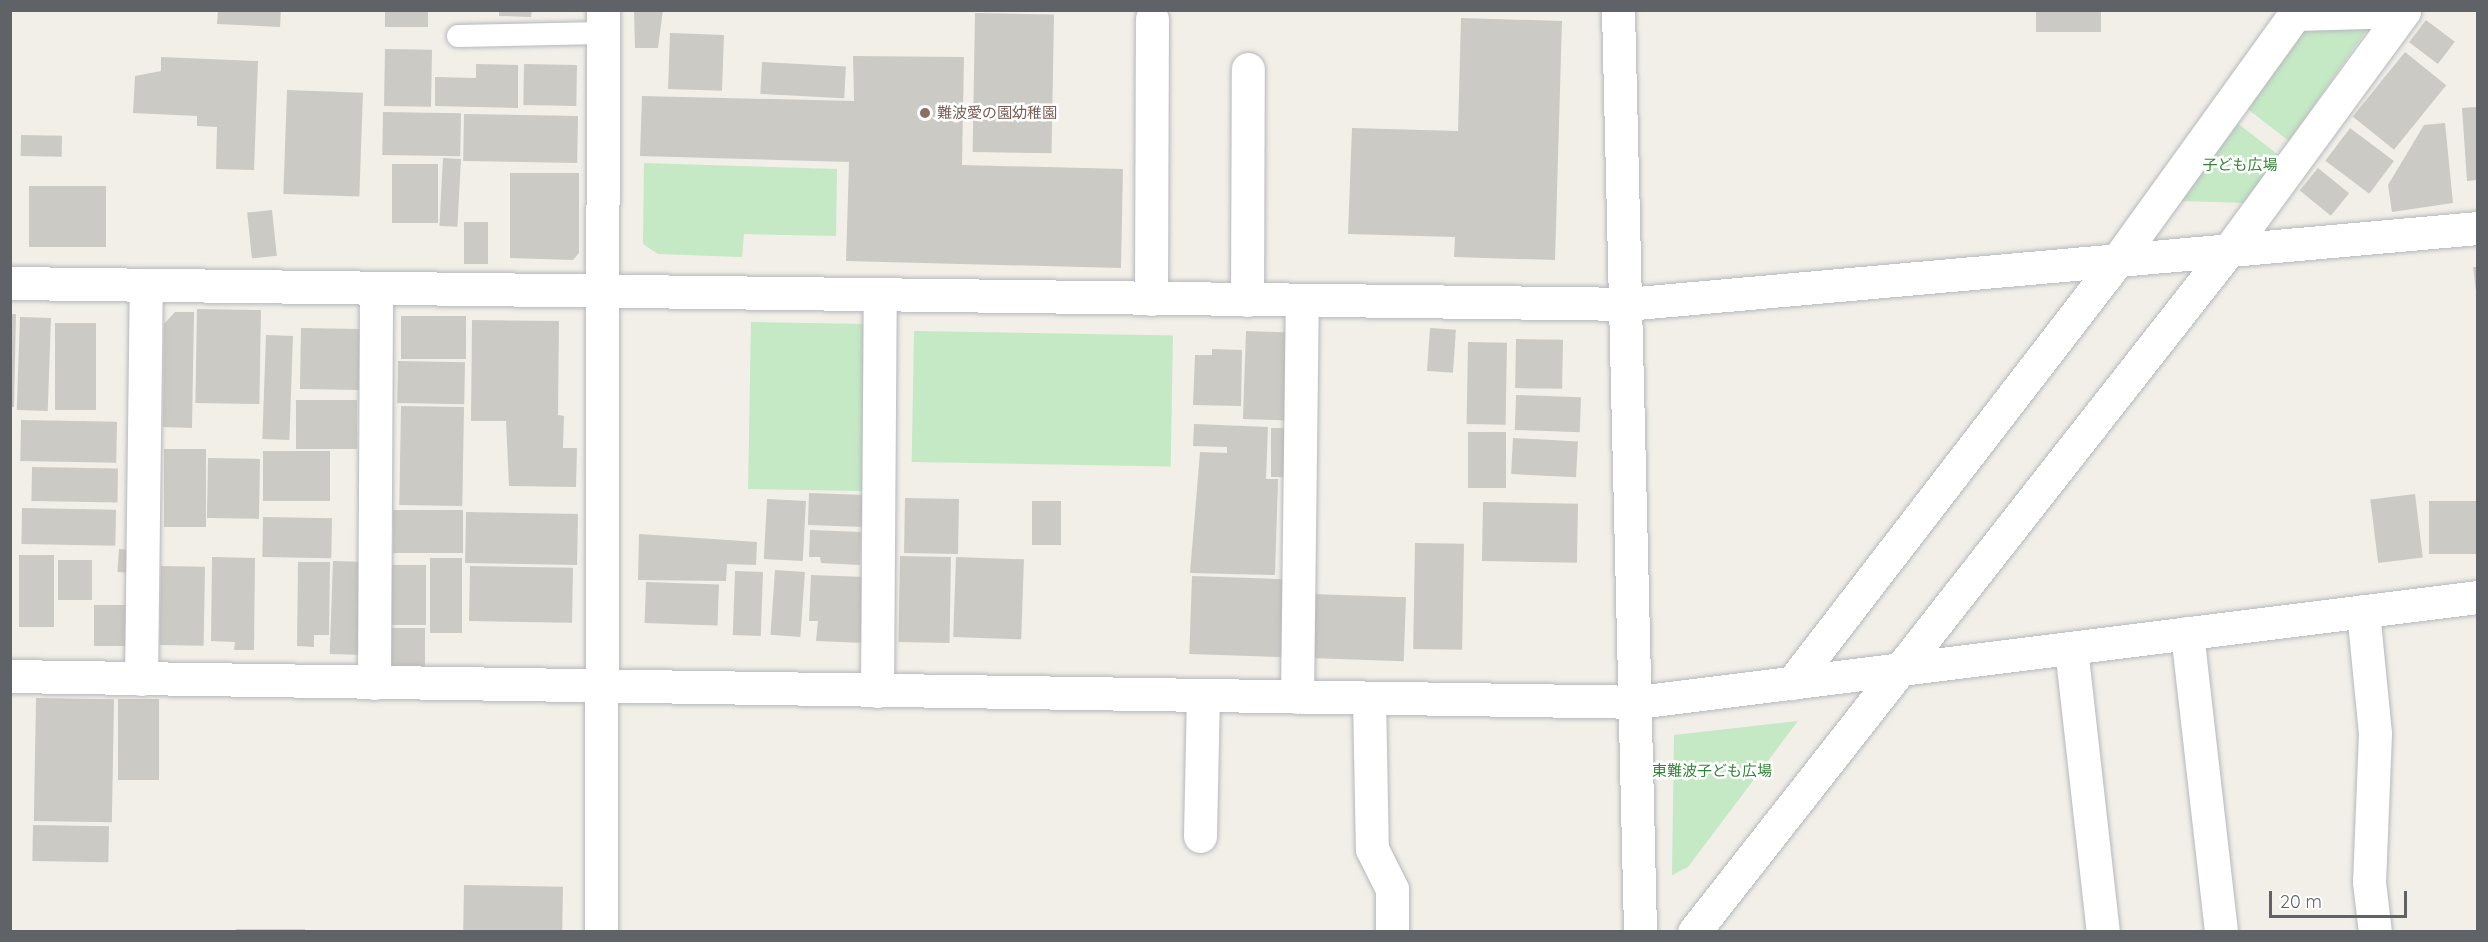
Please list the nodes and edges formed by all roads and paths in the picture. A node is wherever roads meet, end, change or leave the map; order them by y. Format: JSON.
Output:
{"nodes":[{"id":1,"x":1618,"y":10,"type":"edge"},
{"id":2,"x":1152,"y":19,"type":"dead end"},
{"id":3,"x":603,"y":22,"type":"edge"},
{"id":4,"x":458,"y":36,"type":"dead end"},
{"id":5,"x":1248,"y":69,"type":"dead end"},
{"id":6,"x":2478,"y":228,"type":"edge"},
{"id":7,"x":2229,"y":250,"type":"junction"},
{"id":8,"x":2117,"y":261,"type":"junction"},
{"id":9,"x":10,"y":283,"type":"edge"},
{"id":10,"x":146,"y":285,"type":"junction"},
{"id":11,"x":376,"y":289,"type":"junction"},
{"id":12,"x":604,"y":293,"type":"junction"},
{"id":13,"x":880,"y":296,"type":"junction"},
{"id":14,"x":1150,"y":299,"type":"junction"},
{"id":15,"x":1247,"y":300,"type":"junction"},
{"id":16,"x":1302,"y":301,"type":"junction"},
{"id":17,"x":1626,"y":304,"type":"junction"},
{"id":18,"x":2478,"y":597,"type":"edge"},
{"id":19,"x":2363,"y":611,"type":"junction"},
{"id":20,"x":2187,"y":633,"type":"junction"},
{"id":21,"x":2071,"y":648,"type":"junction"},
{"id":22,"x":1904,"y":669,"type":"junction"},
{"id":23,"x":10,"y":676,"type":"edge"},
{"id":24,"x":141,"y":679,"type":"junction"},
{"id":25,"x":374,"y":682,"type":"junction"},
{"id":26,"x":1792,"y":683,"type":"junction"},
{"id":27,"x":604,"y":686,"type":"junction"},
{"id":28,"x":877,"y":691,"type":"junction"},
{"id":29,"x":1203,"y":695,"type":"junction"},
{"id":30,"x":1297,"y":697,"type":"junction"},
{"id":31,"x":1369,"y":698,"type":"junction"},
{"id":32,"x":1638,"y":702,"type":"junction"},
{"id":33,"x":1200,"y":836,"type":"dead end"},
{"id":34,"x":601,"y":932,"type":"edge"},
{"id":35,"x":1392,"y":932,"type":"edge"},
{"id":36,"x":1640,"y":932,"type":"edge"},
{"id":37,"x":1694,"y":932,"type":"edge"},
{"id":38,"x":2103,"y":932,"type":"edge"},
{"id":39,"x":2221,"y":932,"type":"edge"},
{"id":40,"x":2375,"y":932,"type":"edge"}],
"edges":[{"from":1,"to":17,"type":"street"},
{"from":2,"to":14,"type":"street"},
{"from":3,"to":4,"type":"lane"},
{"from":3,"to":12,"type":"street"},
{"from":5,"to":15,"type":"street"},
{"from":6,"to":7,"type":"street"},
{"from":7,"to":8,"type":"street"},
{"from":7,"to":8,"type":"street"},
{"from":7,"to":22,"type":"street"},
{"from":8,"to":17,"type":"street"},
{"from":8,"to":26,"type":"street"},
{"from":9,"to":10,"type":"street"},
{"from":10,"to":11,"type":"street"},
{"from":10,"to":24,"type":"street"},
{"from":11,"to":12,"type":"street"},
{"from":11,"to":25,"type":"street"},
{"from":12,"to":13,"type":"street"},
{"from":12,"to":27,"type":"street"},
{"from":13,"to":14,"type":"street"},
{"from":13,"to":28,"type":"street"},
{"from":14,"to":15,"type":"street"},
{"from":15,"to":16,"type":"street"},
{"from":16,"to":17,"type":"street"},
{"from":16,"to":30,"type":"street"},
{"from":17,"to":32,"type":"street"},
{"from":18,"to":19,"type":"street"},
{"from":19,"to":20,"type":"street"},
{"from":19,"to":40,"type":"street"},
{"from":20,"to":21,"type":"street"},
{"from":20,"to":39,"type":"street"},
{"from":21,"to":22,"type":"street"},
{"from":21,"to":38,"type":"street"},
{"from":22,"to":26,"type":"street"},
{"from":22,"to":37,"type":"street"},
{"from":23,"to":24,"type":"street"},
{"from":24,"to":25,"type":"street"},
{"from":25,"to":27,"type":"street"},
{"from":26,"to":32,"type":"street"},
{"from":27,"to":28,"type":"street"},
{"from":27,"to":34,"type":"street"},
{"from":28,"to":29,"type":"street"},
{"from":29,"to":30,"type":"street"},
{"from":29,"to":33,"type":"street"},
{"from":30,"to":31,"type":"street"},
{"from":31,"to":32,"type":"street"},
{"from":31,"to":35,"type":"street"},
{"from":32,"to":36,"type":"street"}]}
